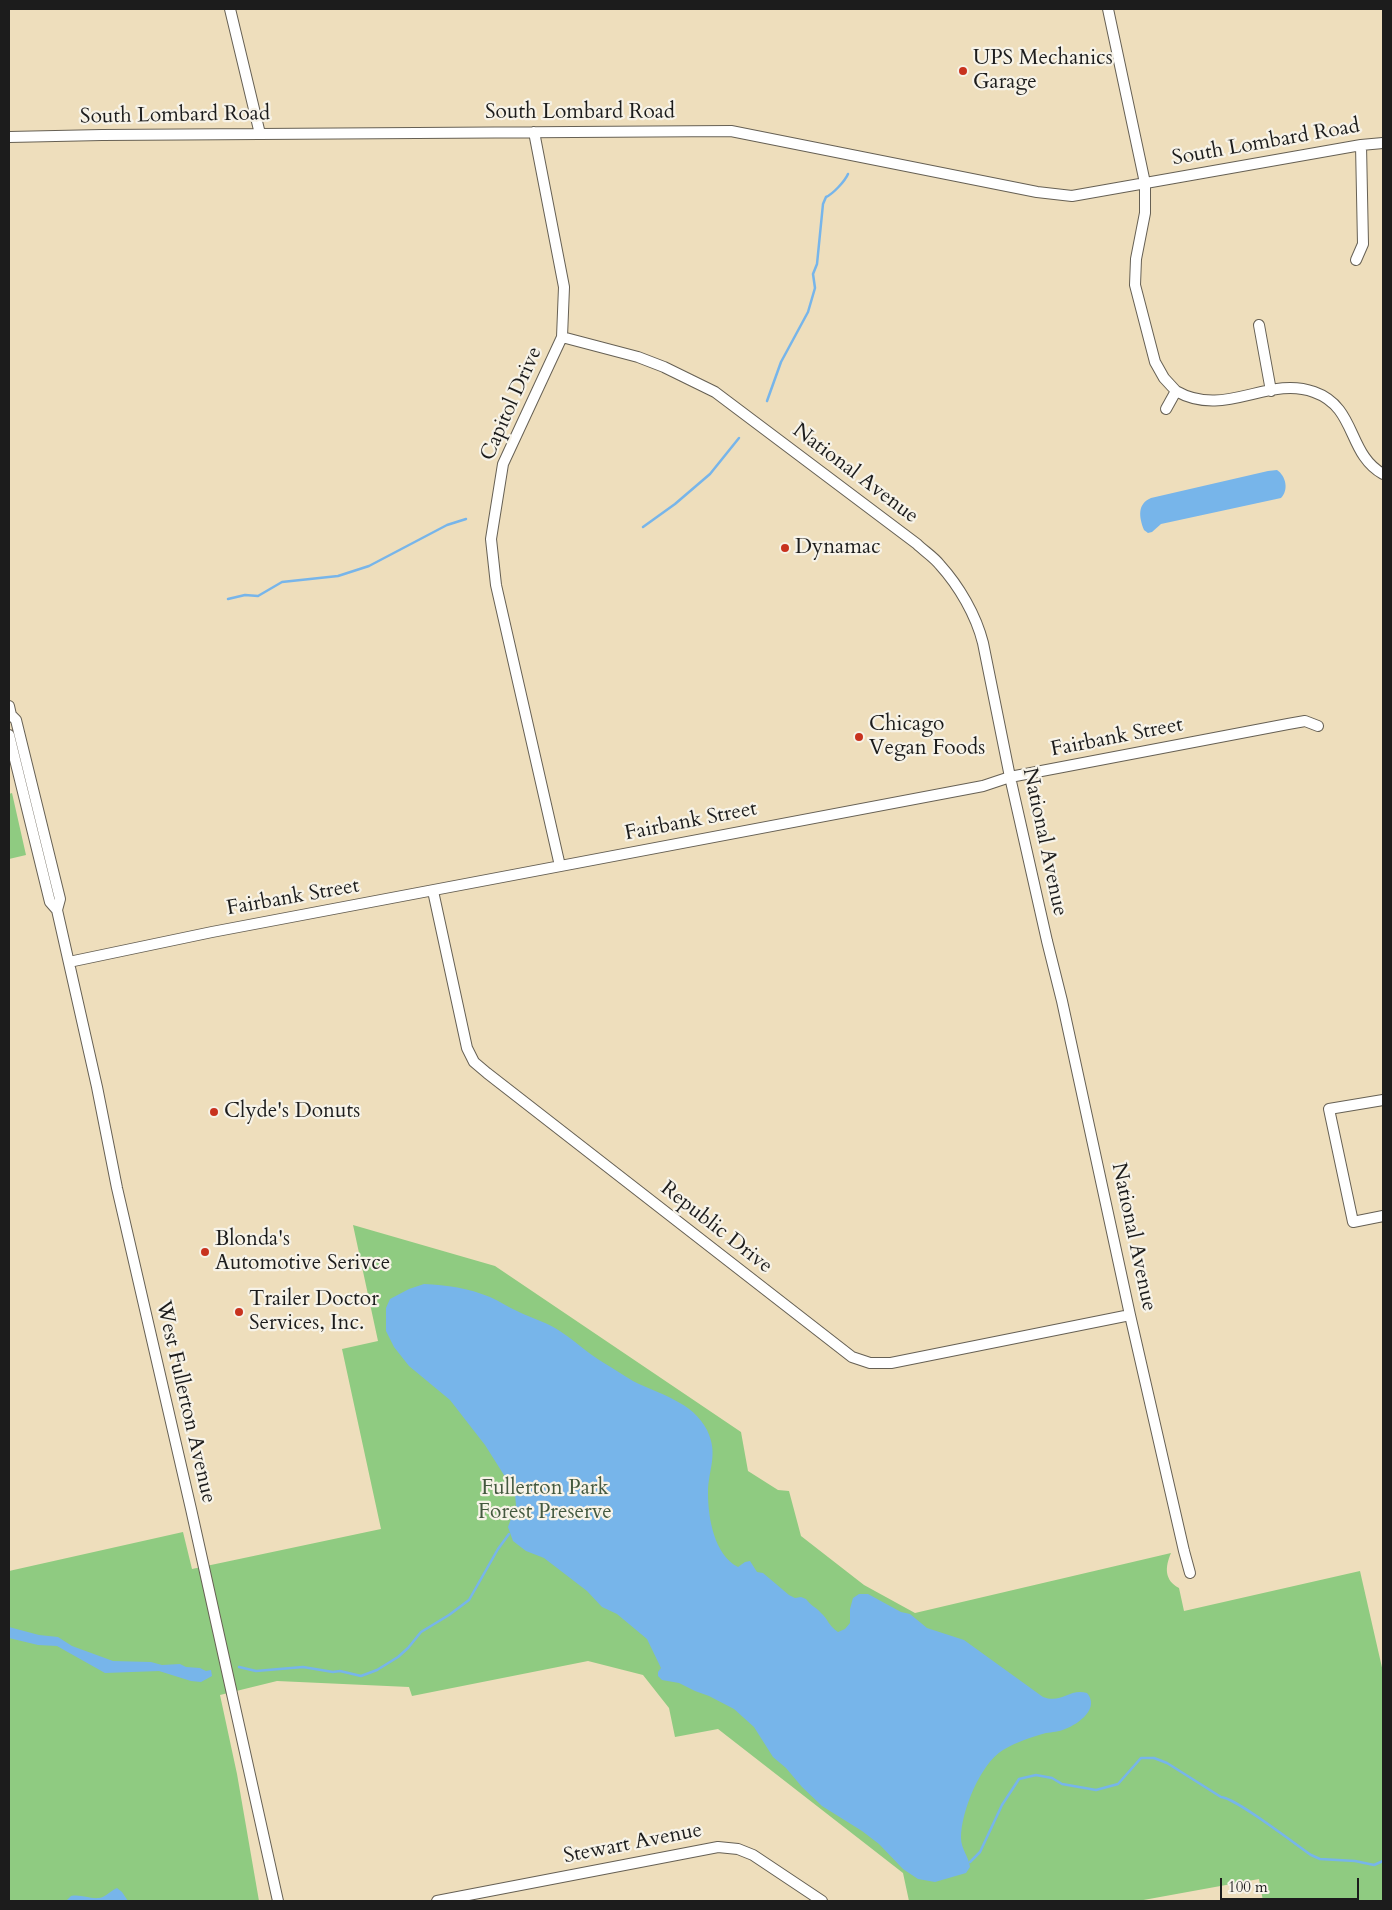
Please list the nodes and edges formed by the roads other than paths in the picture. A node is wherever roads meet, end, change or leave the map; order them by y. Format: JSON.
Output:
{"nodes":[{"id":1,"x":230,"y":9,"type":"edge"},
{"id":2,"x":1108,"y":9,"type":"edge"},
{"id":3,"x":534,"y":132,"type":"junction"},
{"id":4,"x":260,"y":134,"type":"junction"},
{"id":5,"x":9,"y":138,"type":"edge"},
{"id":6,"x":1383,"y":142,"type":"edge"},
{"id":7,"x":1361,"y":145,"type":"junction"},
{"id":8,"x":1150,"y":182,"type":"junction"},
{"id":9,"x":1356,"y":260,"type":"dead end"},
{"id":10,"x":1259,"y":325,"type":"dead end"},
{"id":11,"x":562,"y":337,"type":"junction"},
{"id":12,"x":1176,"y":391,"type":"junction"},
{"id":13,"x":1271,"y":391,"type":"junction"},
{"id":14,"x":1166,"y":409,"type":"dead end"},
{"id":15,"x":1383,"y":474,"type":"edge"},
{"id":16,"x":9,"y":714,"type":"edge"},
{"id":17,"x":1318,"y":726,"type":"dead end"},
{"id":18,"x":9,"y":735,"type":"edge"},
{"id":19,"x":1010,"y":777,"type":"junction"},
{"id":20,"x":560,"y":866,"type":"junction"},
{"id":21,"x":433,"y":891,"type":"junction"},
{"id":22,"x":57,"y":910,"type":"junction"},
{"id":23,"x":69,"y":962,"type":"junction"},
{"id":24,"x":1383,"y":1100,"type":"edge"},
{"id":25,"x":1383,"y":1216,"type":"edge"},
{"id":26,"x":1130,"y":1315,"type":"junction"},
{"id":27,"x":1190,"y":1572,"type":"dead end"},
{"id":28,"x":278,"y":1901,"type":"edge"},
{"id":29,"x":437,"y":1901,"type":"edge"},
{"id":30,"x":822,"y":1901,"type":"edge"}],
"edges":[{"from":1,"to":4,"type":"street"},
{"from":2,"to":8,"type":"street"},
{"from":3,"to":4,"type":"street","name":"South Lombard Road"},
{"from":3,"to":8,"type":"street","name":"South Lombard Road"},
{"from":3,"to":11,"type":"street","name":"Capitol Drive"},
{"from":4,"to":5,"type":"street","name":"South Lombard Road"},
{"from":6,"to":7,"type":"street","name":"South Lombard Road"},
{"from":7,"to":8,"type":"street","name":"South Lombard Road"},
{"from":7,"to":9,"type":"street"},
{"from":8,"to":12,"type":"street"},
{"from":10,"to":13,"type":"street"},
{"from":11,"to":19,"type":"street","name":"National Avenue"},
{"from":11,"to":20,"type":"street","name":"Capitol Drive"},
{"from":12,"to":13,"type":"street"},
{"from":12,"to":14,"type":"street"},
{"from":13,"to":15,"type":"street"},
{"from":16,"to":22,"type":"street","name":"West Fullerton Avenue"},
{"from":17,"to":19,"type":"street","name":"Fairbank Street"},
{"from":18,"to":22,"type":"street","name":"West Fullerton Avenue"},
{"from":19,"to":20,"type":"street","name":"Fairbank Street"},
{"from":19,"to":26,"type":"street","name":"National Avenue"},
{"from":20,"to":21,"type":"street","name":"Fairbank Street"},
{"from":21,"to":23,"type":"street","name":"Fairbank Street"},
{"from":21,"to":26,"type":"street","name":"Republic Drive"},
{"from":22,"to":23,"type":"street","name":"West Fullerton Avenue"},
{"from":23,"to":28,"type":"street","name":"West Fullerton Avenue"},
{"from":24,"to":25,"type":"street"},
{"from":26,"to":27,"type":"street","name":"National Avenue"},
{"from":29,"to":30,"type":"street","name":"Stewart Avenue"}]}
